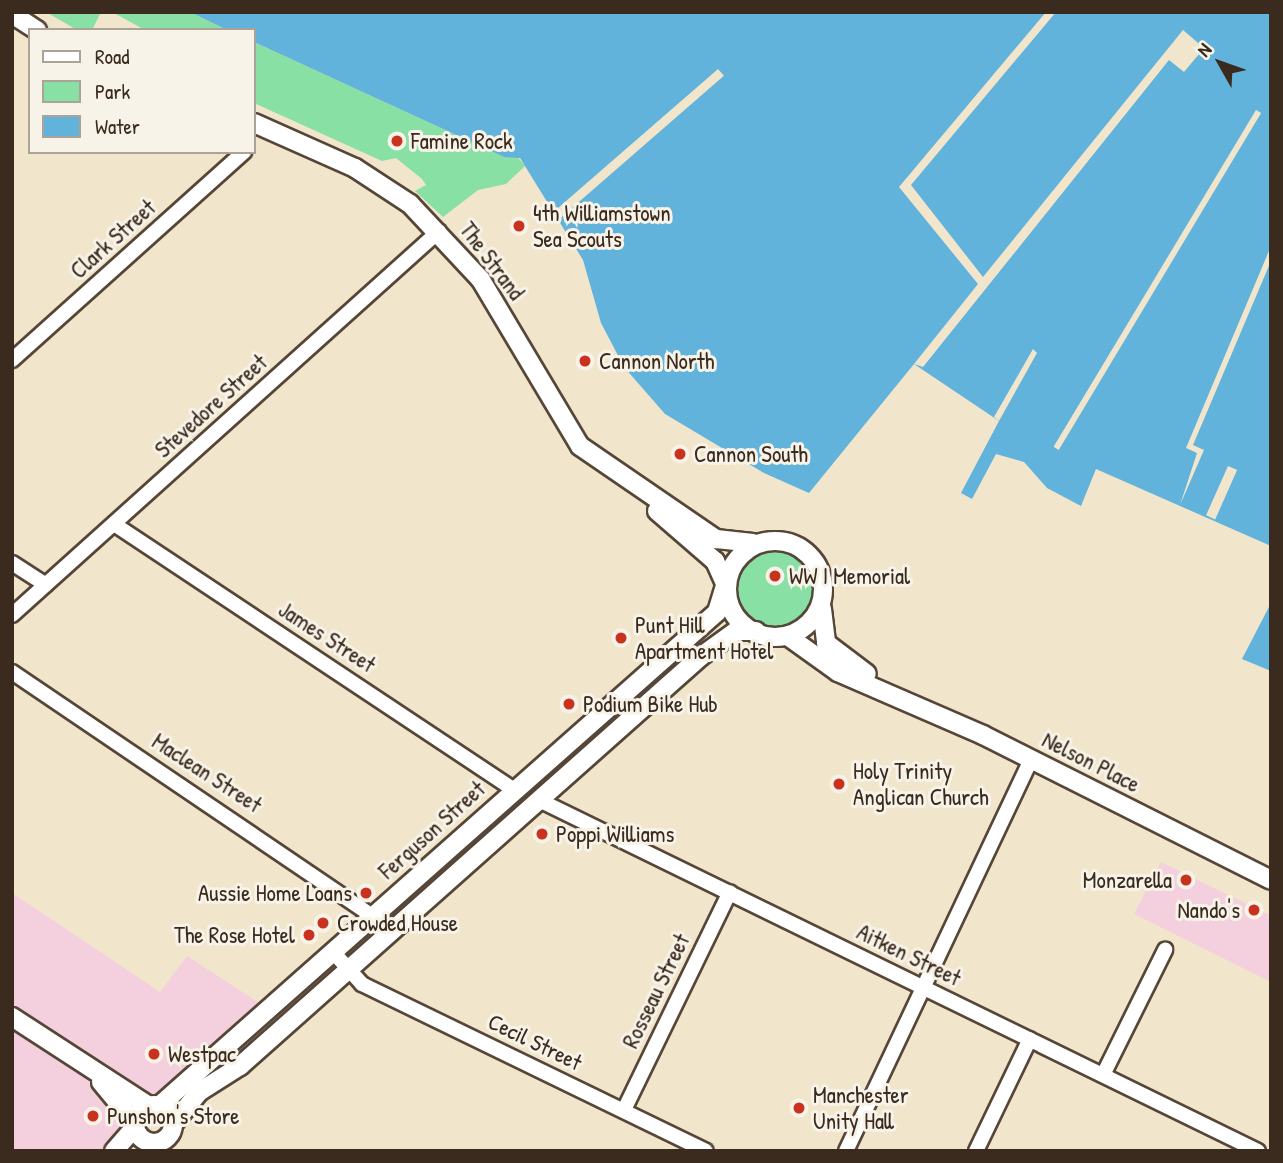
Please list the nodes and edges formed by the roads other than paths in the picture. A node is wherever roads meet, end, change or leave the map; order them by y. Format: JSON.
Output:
{"nodes":[{"id":1,"x":12,"y":14,"type":"edge"},
{"id":2,"x":34,"y":28,"type":"edge"},
{"id":3,"x":256,"y":130,"type":"edge"},
{"id":4,"x":242,"y":154,"type":"edge"},
{"id":5,"x":439,"y":231,"type":"junction"},
{"id":6,"x":12,"y":360,"type":"edge"},
{"id":7,"x":635,"y":489,"type":"junction"},
{"id":8,"x":114,"y":524,"type":"junction"},
{"id":9,"x":753,"y":543,"type":"junction"},
{"id":10,"x":12,"y":563,"type":"edge"},
{"id":11,"x":725,"y":584,"type":"junction"},
{"id":12,"x":46,"y":585,"type":"junction"},
{"id":13,"x":822,"y":609,"type":"junction"},
{"id":14,"x":12,"y":615,"type":"edge"},
{"id":15,"x":756,"y":631,"type":"junction"},
{"id":16,"x":789,"y":637,"type":"junction"},
{"id":17,"x":12,"y":672,"type":"edge"},
{"id":18,"x":889,"y":690,"type":"junction"},
{"id":19,"x":1031,"y":760,"type":"junction"},
{"id":20,"x":514,"y":790,"type":"junction"},
{"id":21,"x":540,"y":800,"type":"junction"},
{"id":22,"x":1271,"y":880,"type":"edge"},
{"id":23,"x":730,"y":892,"type":"junction"},
{"id":24,"x":373,"y":916,"type":"junction"},
{"id":25,"x":1165,"y":950,"type":"dead end"},
{"id":26,"x":333,"y":952,"type":"junction"},
{"id":27,"x":348,"y":970,"type":"junction"},
{"id":28,"x":923,"y":987,"type":"junction"},
{"id":29,"x":12,"y":1017,"type":"edge"},
{"id":30,"x":1030,"y":1039,"type":"junction"},
{"id":31,"x":95,"y":1074,"type":"junction"},
{"id":32,"x":1103,"y":1075,"type":"junction"},
{"id":33,"x":154,"y":1106,"type":"junction"},
{"id":34,"x":624,"y":1110,"type":"junction"},
{"id":35,"x":173,"y":1124,"type":"junction"},
{"id":36,"x":135,"y":1125,"type":"junction"},
{"id":37,"x":149,"y":1147,"type":"edge"},
{"id":38,"x":114,"y":1151,"type":"edge"},
{"id":39,"x":706,"y":1151,"type":"edge"},
{"id":40,"x":846,"y":1151,"type":"edge"},
{"id":41,"x":976,"y":1151,"type":"edge"},
{"id":42,"x":1258,"y":1151,"type":"edge"}],
"edges":[{"from":1,"to":2,"type":"street"},
{"from":3,"to":5,"type":"street","name":"The Strand"},
{"from":4,"to":6,"type":"street","name":"Clark Street"},
{"from":5,"to":7,"type":"street","name":"The Strand"},
{"from":5,"to":8,"type":"street","name":"Stevedore Street"},
{"from":7,"to":9,"type":"street","name":"The Strand"},
{"from":7,"to":11,"type":"street","name":"The Strand"},
{"from":8,"to":12,"type":"street","name":"Stevedore Street"},
{"from":8,"to":20,"type":"street","name":"James Street"},
{"from":9,"to":11,"type":"street"},
{"from":9,"to":13,"type":"street"},
{"from":10,"to":12,"type":"street"},
{"from":11,"to":15,"type":"street"},
{"from":11,"to":20,"type":"street","name":"Ferguson Street"},
{"from":12,"to":14,"type":"street","name":"Stevedore Street"},
{"from":13,"to":16,"type":"street"},
{"from":13,"to":18,"type":"street","name":"Nelson Place"},
{"from":15,"to":16,"type":"street"},
{"from":15,"to":21,"type":"street"},
{"from":16,"to":18,"type":"street","name":"Nelson Place"},
{"from":17,"to":24,"type":"street","name":"Maclean Street"},
{"from":18,"to":19,"type":"street","name":"Nelson Place"},
{"from":19,"to":22,"type":"street","name":"Nelson Place"},
{"from":19,"to":28,"type":"street"},
{"from":20,"to":24,"type":"street","name":"Ferguson Street"},
{"from":21,"to":23,"type":"street","name":"Aitken Street"},
{"from":21,"to":27,"type":"street"},
{"from":23,"to":28,"type":"street","name":"Aitken Street"},
{"from":23,"to":34,"type":"street","name":"Rosseau Street"},
{"from":24,"to":26,"type":"street","name":"Ferguson Street"},
{"from":25,"to":32,"type":"street"},
{"from":26,"to":27,"type":"street","name":"Cecil Street"},
{"from":26,"to":33,"type":"street","name":"Ferguson Street"},
{"from":27,"to":34,"type":"street","name":"Cecil Street"},
{"from":27,"to":35,"type":"street"},
{"from":28,"to":30,"type":"street","name":"Aitken Street"},
{"from":28,"to":40,"type":"street"},
{"from":29,"to":31,"type":"street"},
{"from":30,"to":32,"type":"street","name":"Aitken Street"},
{"from":30,"to":41,"type":"street"},
{"from":31,"to":33,"type":"street"},
{"from":31,"to":36,"type":"street"},
{"from":32,"to":42,"type":"street","name":"Aitken Street"},
{"from":33,"to":35,"type":"street"},
{"from":33,"to":36,"type":"street","name":"Ferguson Street"},
{"from":34,"to":39,"type":"street","name":"Cecil Street"},
{"from":35,"to":37,"type":"street"},
{"from":36,"to":37,"type":"street"},
{"from":36,"to":38,"type":"street"}]}
